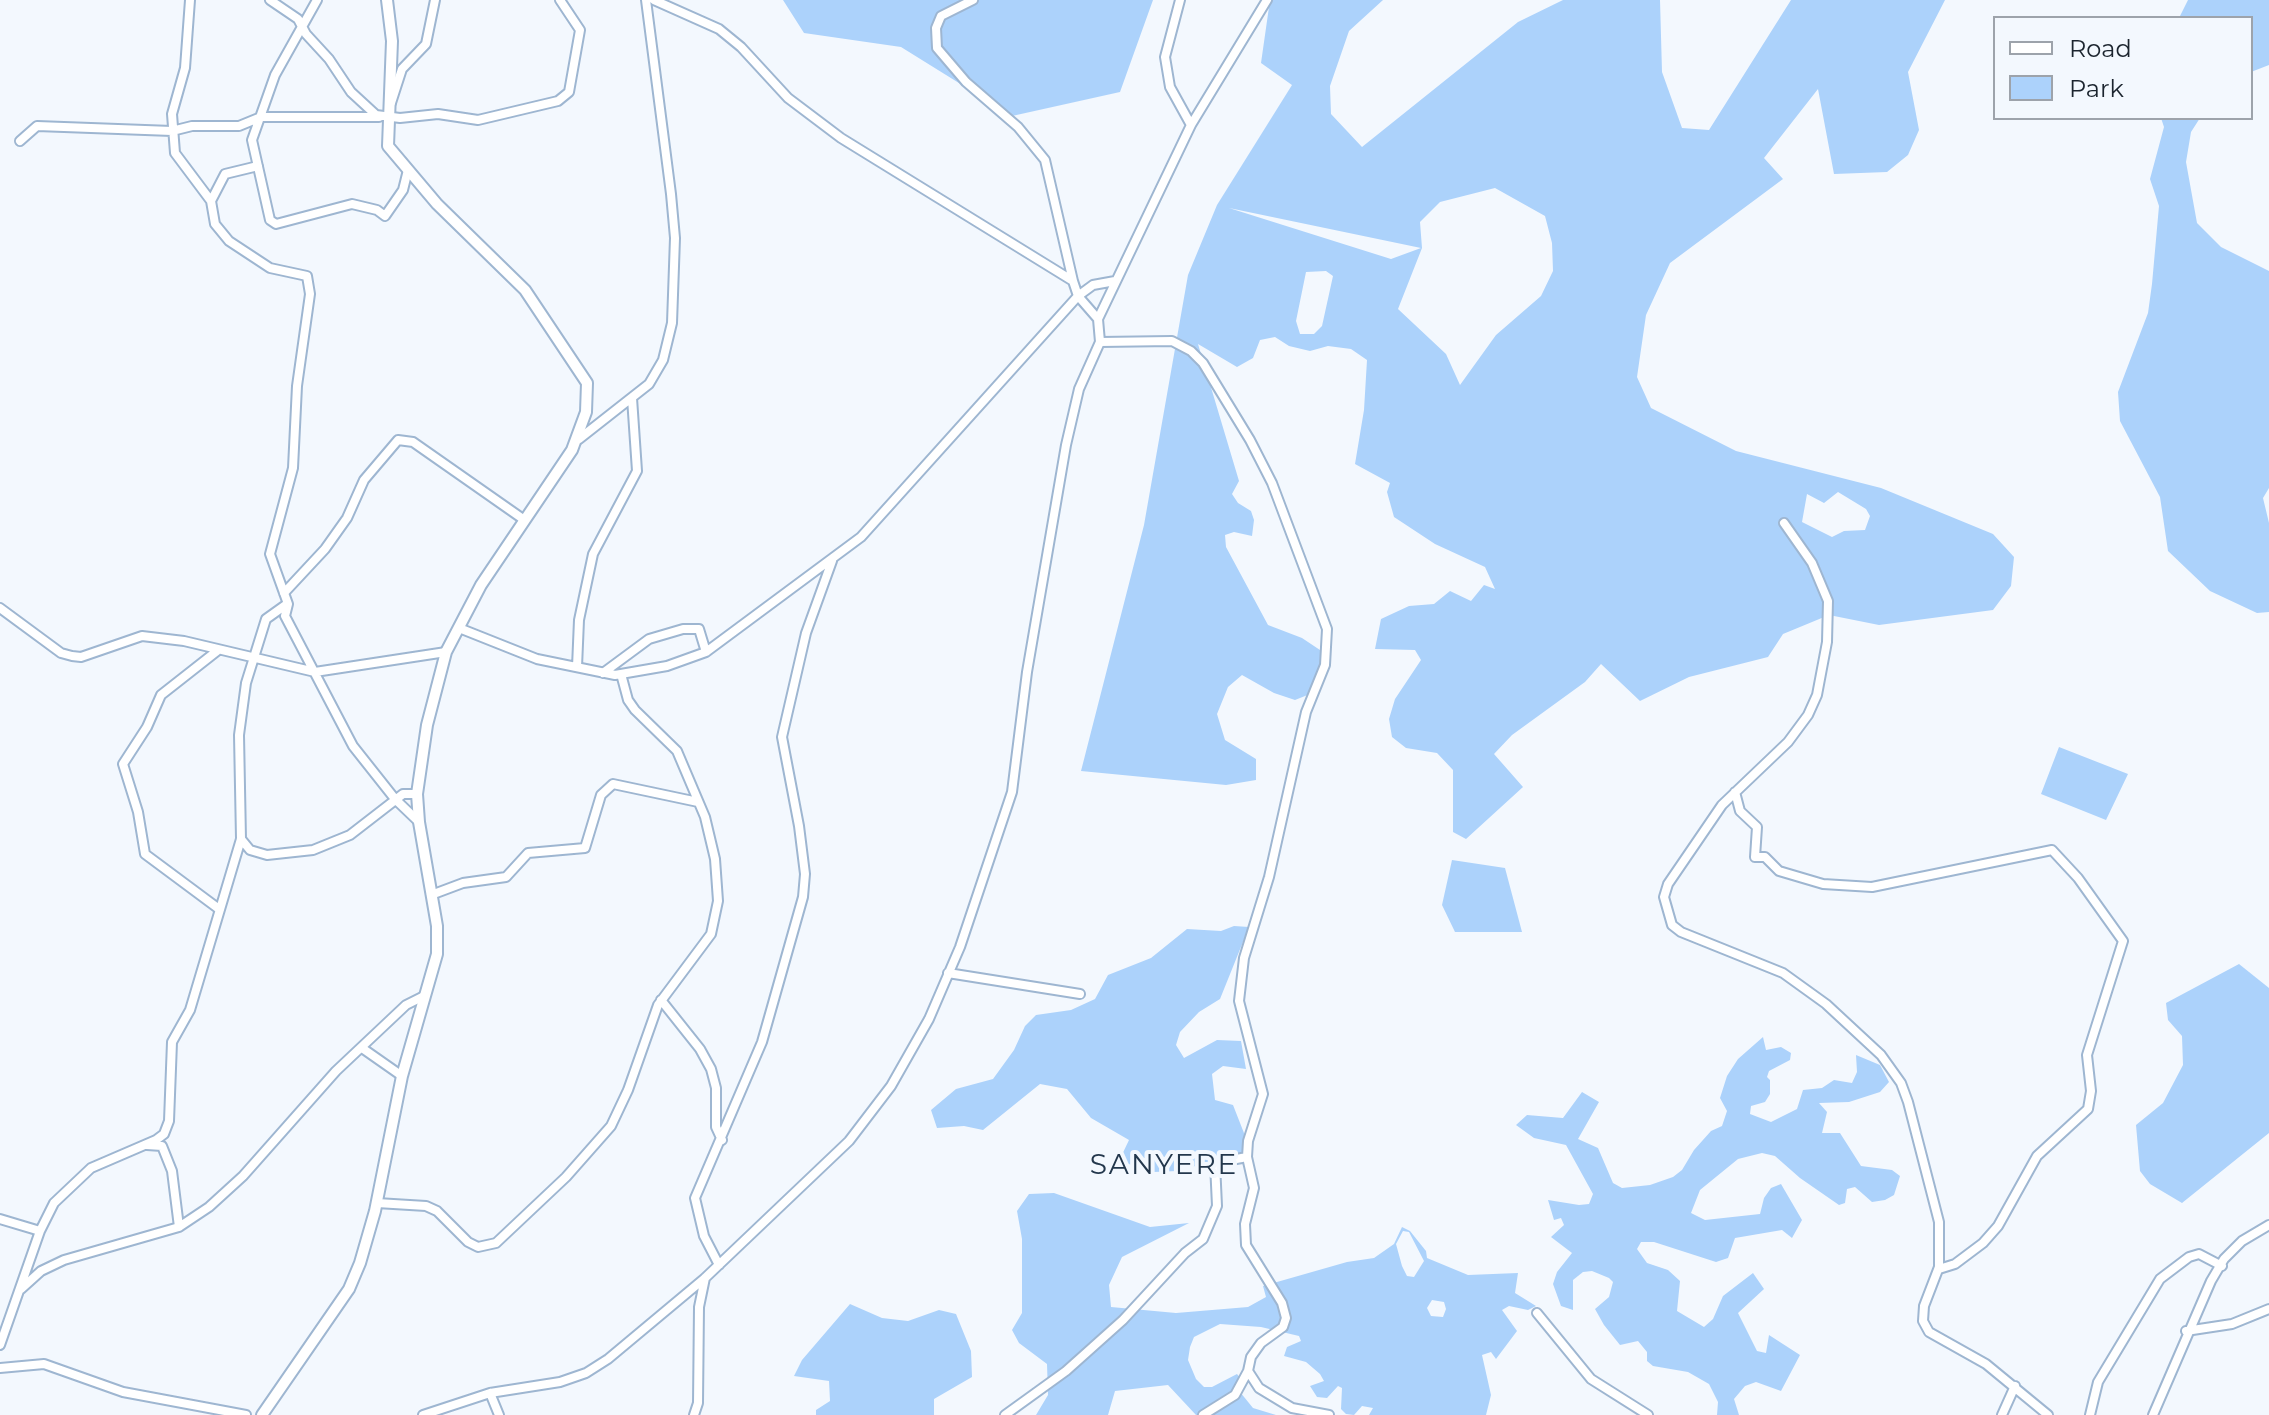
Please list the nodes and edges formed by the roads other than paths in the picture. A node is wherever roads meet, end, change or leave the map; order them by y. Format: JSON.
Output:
{"nodes":[{"id":1,"x":190,"y":0,"type":"edge"},
{"id":2,"x":270,"y":0,"type":"edge"},
{"id":3,"x":317,"y":0,"type":"edge"},
{"id":4,"x":387,"y":0,"type":"edge"},
{"id":5,"x":435,"y":0,"type":"edge"},
{"id":6,"x":560,"y":0,"type":"edge"},
{"id":7,"x":646,"y":0,"type":"edge"},
{"id":8,"x":654,"y":0,"type":"edge"},
{"id":9,"x":973,"y":0,"type":"edge"},
{"id":10,"x":1180,"y":0,"type":"edge"},
{"id":11,"x":1267,"y":0,"type":"edge"},
{"id":12,"x":303,"y":24,"type":"junction"},
{"id":13,"x":391,"y":114,"type":"junction"},
{"id":14,"x":261,"y":117,"type":"junction"},
{"id":15,"x":1191,"y":125,"type":"junction"},
{"id":16,"x":172,"y":131,"type":"junction"},
{"id":17,"x":20,"y":141,"type":"dead end"},
{"id":18,"x":258,"y":166,"type":"junction"},
{"id":19,"x":408,"y":170,"type":"junction"},
{"id":20,"x":211,"y":201,"type":"junction"},
{"id":21,"x":1073,"y":281,"type":"junction"},
{"id":22,"x":1115,"y":281,"type":"junction"},
{"id":23,"x":1078,"y":296,"type":"junction"},
{"id":24,"x":1098,"y":319,"type":"junction"},
{"id":25,"x":1100,"y":342,"type":"junction"},
{"id":26,"x":632,"y":398,"type":"junction"},
{"id":27,"x":572,"y":450,"type":"junction"},
{"id":28,"x":523,"y":519,"type":"junction"},
{"id":29,"x":1784,"y":523,"type":"dead end"},
{"id":30,"x":832,"y":560,"type":"junction"},
{"id":31,"x":284,"y":593,"type":"junction"},
{"id":32,"x":288,"y":604,"type":"junction"},
{"id":33,"x":0,"y":608,"type":"edge"},
{"id":34,"x":459,"y":628,"type":"junction"},
{"id":35,"x":217,"y":651,"type":"junction"},
{"id":36,"x":446,"y":652,"type":"junction"},
{"id":37,"x":706,"y":652,"type":"junction"},
{"id":38,"x":251,"y":659,"type":"junction"},
{"id":39,"x":577,"y":667,"type":"junction"},
{"id":40,"x":315,"y":672,"type":"junction"},
{"id":41,"x":603,"y":673,"type":"junction"},
{"id":42,"x":621,"y":674,"type":"junction"},
{"id":43,"x":1735,"y":792,"type":"junction"},
{"id":44,"x":417,"y":794,"type":"junction"},
{"id":45,"x":395,"y":799,"type":"junction"},
{"id":46,"x":698,"y":802,"type":"junction"},
{"id":47,"x":419,"y":822,"type":"junction"},
{"id":48,"x":241,"y":839,"type":"junction"},
{"id":49,"x":431,"y":895,"type":"junction"},
{"id":50,"x":219,"y":909,"type":"junction"},
{"id":51,"x":948,"y":973,"type":"junction"},
{"id":52,"x":1080,"y":994,"type":"dead end"},
{"id":53,"x":422,"y":997,"type":"junction"},
{"id":54,"x":661,"y":1000,"type":"junction"},
{"id":55,"x":362,"y":1048,"type":"junction"},
{"id":56,"x":402,"y":1076,"type":"junction"},
{"id":57,"x":722,"y":1140,"type":"junction"},
{"id":58,"x":146,"y":1145,"type":"junction"},
{"id":59,"x":1247,"y":1157,"type":"junction"},
{"id":60,"x":377,"y":1203,"type":"junction"},
{"id":61,"x":0,"y":1219,"type":"edge"},
{"id":62,"x":2269,"y":1225,"type":"edge"},
{"id":63,"x":179,"y":1227,"type":"junction"},
{"id":64,"x":40,"y":1231,"type":"junction"},
{"id":65,"x":719,"y":1265,"type":"junction"},
{"id":66,"x":2222,"y":1266,"type":"junction"},
{"id":67,"x":1939,"y":1267,"type":"junction"},
{"id":68,"x":705,"y":1278,"type":"junction"},
{"id":69,"x":13,"y":1303,"type":"junction"},
{"id":70,"x":2269,"y":1309,"type":"edge"},
{"id":71,"x":1537,"y":1313,"type":"dead end"},
{"id":72,"x":2186,"y":1331,"type":"junction"},
{"id":73,"x":0,"y":1345,"type":"edge"},
{"id":74,"x":0,"y":1368,"type":"edge"},
{"id":75,"x":1248,"y":1371,"type":"junction"},
{"id":76,"x":2015,"y":1386,"type":"junction"},
{"id":77,"x":490,"y":1393,"type":"junction"},
{"id":78,"x":246,"y":1415,"type":"edge"},
{"id":79,"x":262,"y":1415,"type":"edge"},
{"id":80,"x":423,"y":1415,"type":"edge"},
{"id":81,"x":499,"y":1415,"type":"edge"},
{"id":82,"x":694,"y":1415,"type":"edge"},
{"id":83,"x":1005,"y":1415,"type":"edge"},
{"id":84,"x":1203,"y":1415,"type":"edge"},
{"id":85,"x":1329,"y":1415,"type":"edge"},
{"id":86,"x":1648,"y":1415,"type":"edge"},
{"id":87,"x":2002,"y":1415,"type":"edge"},
{"id":88,"x":2048,"y":1415,"type":"edge"},
{"id":89,"x":2090,"y":1415,"type":"edge"},
{"id":90,"x":2153,"y":1415,"type":"edge"}],
"edges":[{"from":1,"to":16,"type":"street"},
{"from":2,"to":12,"type":"street"},
{"from":3,"to":12,"type":"street"},
{"from":4,"to":13,"type":"main road"},
{"from":5,"to":13,"type":"street"},
{"from":6,"to":13,"type":"street"},
{"from":7,"to":26,"type":"street"},
{"from":8,"to":21,"type":"street"},
{"from":9,"to":21,"type":"street"},
{"from":10,"to":15,"type":"street"},
{"from":11,"to":15,"type":"street"},
{"from":12,"to":13,"type":"street"},
{"from":12,"to":14,"type":"street"},
{"from":13,"to":14,"type":"street"},
{"from":13,"to":19,"type":"main road"},
{"from":14,"to":16,"type":"street"},
{"from":14,"to":18,"type":"street"},
{"from":15,"to":22,"type":"street"},
{"from":16,"to":17,"type":"street"},
{"from":16,"to":20,"type":"street"},
{"from":18,"to":19,"type":"street"},
{"from":18,"to":20,"type":"street"},
{"from":19,"to":27,"type":"main road"},
{"from":20,"to":31,"type":"street"},
{"from":21,"to":23,"type":"street"},
{"from":22,"to":23,"type":"street"},
{"from":22,"to":24,"type":"street"},
{"from":23,"to":24,"type":"street"},
{"from":23,"to":30,"type":"street"},
{"from":24,"to":25,"type":"street"},
{"from":25,"to":51,"type":"street"},
{"from":25,"to":59,"type":"street"},
{"from":26,"to":27,"type":"street"},
{"from":26,"to":39,"type":"street"},
{"from":27,"to":28,"type":"main road"},
{"from":28,"to":31,"type":"street"},
{"from":28,"to":34,"type":"main road"},
{"from":29,"to":43,"type":"street"},
{"from":30,"to":37,"type":"street"},
{"from":30,"to":57,"type":"street"},
{"from":31,"to":32,"type":"street"},
{"from":32,"to":38,"type":"street"},
{"from":32,"to":40,"type":"street"},
{"from":33,"to":35,"type":"street"},
{"from":34,"to":36,"type":"main road"},
{"from":34,"to":39,"type":"street"},
{"from":35,"to":38,"type":"street"},
{"from":35,"to":50,"type":"street"},
{"from":36,"to":40,"type":"street"},
{"from":36,"to":44,"type":"main road"},
{"from":37,"to":41,"type":"street"},
{"from":37,"to":42,"type":"street"},
{"from":38,"to":40,"type":"street"},
{"from":38,"to":48,"type":"street"},
{"from":39,"to":41,"type":"street"},
{"from":40,"to":45,"type":"street"},
{"from":41,"to":42,"type":"street"},
{"from":42,"to":46,"type":"street"},
{"from":43,"to":67,"type":"street"},
{"from":43,"to":67,"type":"street"},
{"from":44,"to":45,"type":"street"},
{"from":44,"to":47,"type":"main road"},
{"from":45,"to":47,"type":"street"},
{"from":45,"to":48,"type":"street"},
{"from":46,"to":49,"type":"street"},
{"from":46,"to":54,"type":"street"},
{"from":47,"to":49,"type":"main road"},
{"from":48,"to":50,"type":"street"},
{"from":49,"to":53,"type":"main road"},
{"from":50,"to":58,"type":"street"},
{"from":51,"to":52,"type":"street"},
{"from":51,"to":65,"type":"street"},
{"from":53,"to":55,"type":"street"},
{"from":53,"to":56,"type":"main road"},
{"from":54,"to":57,"type":"street"},
{"from":54,"to":60,"type":"street"},
{"from":55,"to":56,"type":"street"},
{"from":55,"to":63,"type":"street"},
{"from":56,"to":60,"type":"main road"},
{"from":57,"to":65,"type":"street"},
{"from":58,"to":63,"type":"street"},
{"from":58,"to":64,"type":"street"},
{"from":59,"to":75,"type":"street"},
{"from":59,"to":83,"type":"street"},
{"from":60,"to":79,"type":"main road"},
{"from":61,"to":64,"type":"street"},
{"from":62,"to":66,"type":"street"},
{"from":63,"to":69,"type":"street"},
{"from":64,"to":69,"type":"street"},
{"from":65,"to":68,"type":"street"},
{"from":66,"to":72,"type":"street"},
{"from":66,"to":89,"type":"street"},
{"from":67,"to":76,"type":"street"},
{"from":68,"to":77,"type":"street"},
{"from":68,"to":82,"type":"street"},
{"from":69,"to":73,"type":"street"},
{"from":70,"to":72,"type":"street"},
{"from":71,"to":86,"type":"street"},
{"from":72,"to":90,"type":"street"},
{"from":74,"to":78,"type":"street"},
{"from":75,"to":84,"type":"street"},
{"from":75,"to":85,"type":"street"},
{"from":76,"to":87,"type":"street"},
{"from":76,"to":88,"type":"street"},
{"from":77,"to":80,"type":"street"},
{"from":77,"to":81,"type":"street"}]}
